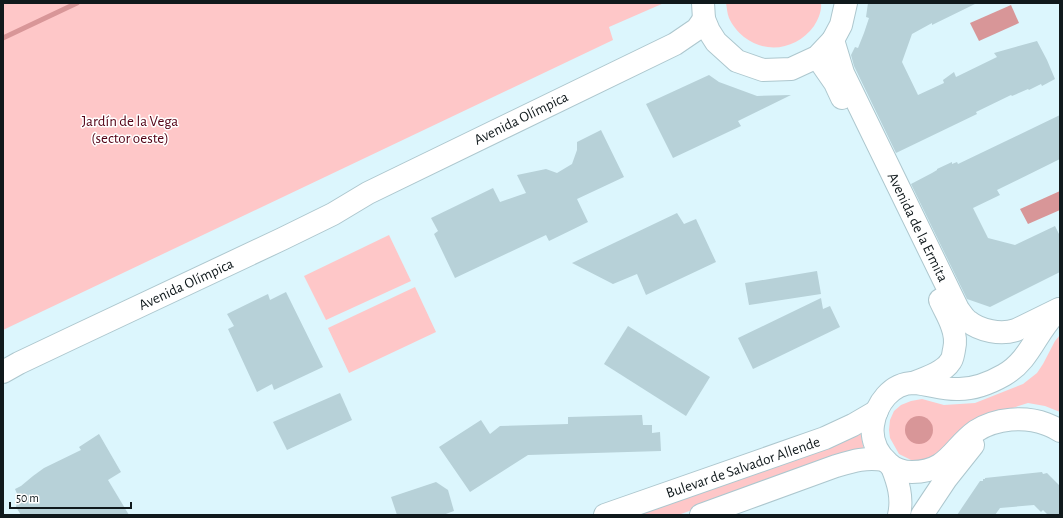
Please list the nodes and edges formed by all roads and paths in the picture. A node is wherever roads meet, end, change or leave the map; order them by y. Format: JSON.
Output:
{"nodes":[{"id":1,"x":846,"y":3,"type":"edge"},
{"id":2,"x":704,"y":11,"type":"edge"},
{"id":3,"x":833,"y":40,"type":"junction"},
{"id":4,"x":716,"y":42,"type":"junction"},
{"id":5,"x":675,"y":44,"type":"junction"},
{"id":6,"x":816,"y":57,"type":"junction"},
{"id":7,"x":368,"y":193,"type":"junction"},
{"id":8,"x":1060,"y":309,"type":"edge"},
{"id":9,"x":3,"y":358,"type":"edge"},
{"id":10,"x":3,"y":372,"type":"edge"},
{"id":11,"x":913,"y":383,"type":"junction"},
{"id":12,"x":877,"y":411,"type":"junction"},
{"id":13,"x":1009,"y":420,"type":"junction"},
{"id":14,"x":1056,"y":430,"type":"edge"},
{"id":15,"x":888,"y":463,"type":"junction"},
{"id":16,"x":605,"y":515,"type":"edge"},
{"id":17,"x":701,"y":515,"type":"edge"},
{"id":18,"x":900,"y":515,"type":"edge"},
{"id":19,"x":922,"y":515,"type":"edge"}],
"edges":[{"from":1,"to":3,"type":"street"},
{"from":2,"to":4,"type":"street"},
{"from":2,"to":5,"type":"street","name":"Avenida Olímpica"},
{"from":3,"to":6,"type":"street"},
{"from":3,"to":8,"type":"street","name":"Avenida de la Ermita"},
{"from":4,"to":5,"type":"street","name":"Avenida Olímpica"},
{"from":4,"to":6,"type":"street"},
{"from":5,"to":7,"type":"street","name":"Avenida Olímpica"},
{"from":6,"to":11,"type":"street","name":"Avenida de la Ermita"},
{"from":7,"to":9,"type":"street","name":"Avenida Olímpica"},
{"from":7,"to":10,"type":"street","name":"Avenida Olímpica"},
{"from":8,"to":11,"type":"street"},
{"from":11,"to":12,"type":"street","name":"Avenida de la Ermita"},
{"from":12,"to":15,"type":"street"},
{"from":12,"to":16,"type":"street","name":"Bulevar de Salvador Allende"},
{"from":13,"to":14,"type":"street"},
{"from":13,"to":15,"type":"street","name":"Bulevar de Salvador Allende"},
{"from":13,"to":19,"type":"street"},
{"from":15,"to":17,"type":"street","name":"Bulevar de Salvador Allende"},
{"from":15,"to":18,"type":"street"}]}
